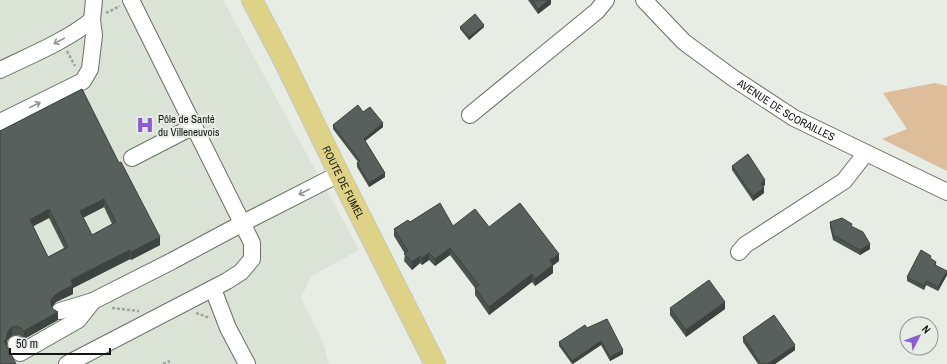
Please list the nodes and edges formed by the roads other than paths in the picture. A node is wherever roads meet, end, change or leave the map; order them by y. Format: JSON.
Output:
{"nodes":[{"id":1,"x":94,"y":0,"type":"edge"},
{"id":2,"x":131,"y":0,"type":"edge"},
{"id":3,"x":252,"y":0,"type":"edge"},
{"id":4,"x":606,"y":0,"type":"edge"},
{"id":5,"x":644,"y":0,"type":"edge"},
{"id":6,"x":92,"y":20,"type":"junction"},
{"id":7,"x":0,"y":70,"type":"edge"},
{"id":8,"x":470,"y":115,"type":"dead end"},
{"id":9,"x":0,"y":122,"type":"edge"},
{"id":10,"x":194,"y":126,"type":"junction"},
{"id":11,"x":866,"y":153,"type":"junction"},
{"id":12,"x":132,"y":158,"type":"dead end"},
{"id":13,"x":339,"y":174,"type":"junction"},
{"id":14,"x":947,"y":192,"type":"edge"},
{"id":15,"x":243,"y":223,"type":"junction"},
{"id":16,"x":739,"y":252,"type":"dead end"},
{"id":17,"x":213,"y":289,"type":"junction"},
{"id":18,"x":93,"y":301,"type":"junction"},
{"id":19,"x":60,"y":311,"type":"dead end"},
{"id":20,"x":16,"y":344,"type":"dead end"},
{"id":21,"x":67,"y":364,"type":"edge"},
{"id":22,"x":247,"y":364,"type":"edge"},
{"id":23,"x":436,"y":364,"type":"edge"}],
"edges":[{"from":1,"to":6,"type":"street"},
{"from":2,"to":10,"type":"street"},
{"from":3,"to":13,"type":"main road","name":"ROUTE DE FUMEL"},
{"from":4,"to":8,"type":"street"},
{"from":5,"to":11,"type":"street","name":"AVENUE DE SCORAILLES"},
{"from":6,"to":7,"type":"street","one_way":true},
{"from":9,"to":6,"type":"street","one_way":true},
{"from":10,"to":12,"type":"street"},
{"from":10,"to":15,"type":"street"},
{"from":11,"to":14,"type":"street","name":"AVENUE DE SCORAILLES"},
{"from":11,"to":16,"type":"street"},
{"from":13,"to":15,"type":"street","one_way":true},
{"from":13,"to":23,"type":"main road","name":"ROUTE DE FUMEL"},
{"from":15,"to":17,"type":"street"},
{"from":15,"to":18,"type":"street"},
{"from":17,"to":21,"type":"street"},
{"from":17,"to":22,"type":"street"},
{"from":18,"to":19,"type":"street"},
{"from":18,"to":20,"type":"street"}]}
